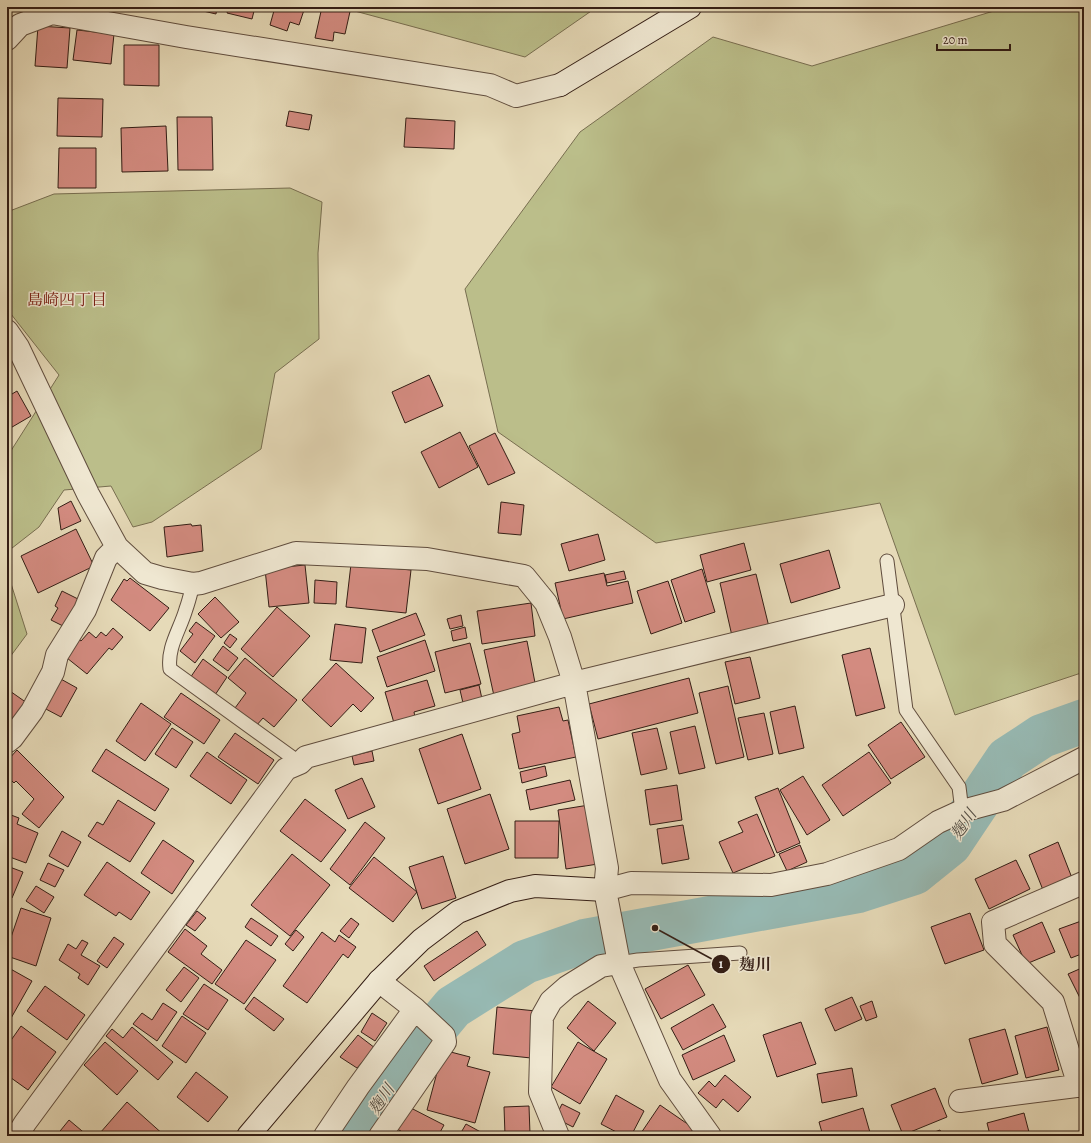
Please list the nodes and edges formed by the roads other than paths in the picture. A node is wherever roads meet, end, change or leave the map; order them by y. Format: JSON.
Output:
{"nodes":[{"id":1,"x":690,"y":7,"type":"edge"},
{"id":2,"x":7,"y":39,"type":"edge"},
{"id":3,"x":7,"y":331,"type":"edge"},
{"id":4,"x":117,"y":547,"type":"junction"},
{"id":5,"x":887,"y":560,"type":"dead end"},
{"id":6,"x":193,"y":584,"type":"junction"},
{"id":7,"x":893,"y":605,"type":"junction"},
{"id":8,"x":574,"y":683,"type":"junction"},
{"id":9,"x":7,"y":742,"type":"edge"},
{"id":10,"x":1084,"y":758,"type":"edge"},
{"id":11,"x":300,"y":763,"type":"junction"},
{"id":12,"x":962,"y":811,"type":"junction"},
{"id":13,"x":1083,"y":883,"type":"dead end"},
{"id":14,"x":605,"y":890,"type":"junction"},
{"id":15,"x":740,"y":953,"type":"dead end"},
{"id":16,"x":618,"y":959,"type":"junction"},
{"id":17,"x":379,"y":981,"type":"junction"},
{"id":18,"x":419,"y":1013,"type":"junction"},
{"id":19,"x":1082,"y":1085,"type":"edge"},
{"id":20,"x":960,"y":1101,"type":"dead end"},
{"id":21,"x":17,"y":1136,"type":"edge"},
{"id":22,"x":248,"y":1136,"type":"edge"},
{"id":23,"x":325,"y":1136,"type":"edge"},
{"id":24,"x":380,"y":1136,"type":"edge"},
{"id":25,"x":558,"y":1136,"type":"edge"},
{"id":26,"x":710,"y":1136,"type":"edge"}],
"edges":[{"from":1,"to":2,"type":"street"},
{"from":3,"to":4,"type":"street"},
{"from":4,"to":6,"type":"street"},
{"from":4,"to":9,"type":"street"},
{"from":5,"to":7,"type":"lane"},
{"from":6,"to":8,"type":"street"},
{"from":6,"to":11,"type":"lane"},
{"from":7,"to":8,"type":"street"},
{"from":7,"to":12,"type":"lane"},
{"from":8,"to":11,"type":"street"},
{"from":8,"to":14,"type":"street"},
{"from":10,"to":12,"type":"street"},
{"from":11,"to":21,"type":"street"},
{"from":12,"to":14,"type":"street"},
{"from":13,"to":19,"type":"street"},
{"from":14,"to":16,"type":"street"},
{"from":14,"to":17,"type":"street"},
{"from":15,"to":16,"type":"lane"},
{"from":16,"to":25,"type":"street"},
{"from":16,"to":26,"type":"street"},
{"from":17,"to":18,"type":"street"},
{"from":17,"to":22,"type":"street"},
{"from":18,"to":23,"type":"street"},
{"from":18,"to":24,"type":"street"},
{"from":19,"to":20,"type":"street"}]}
